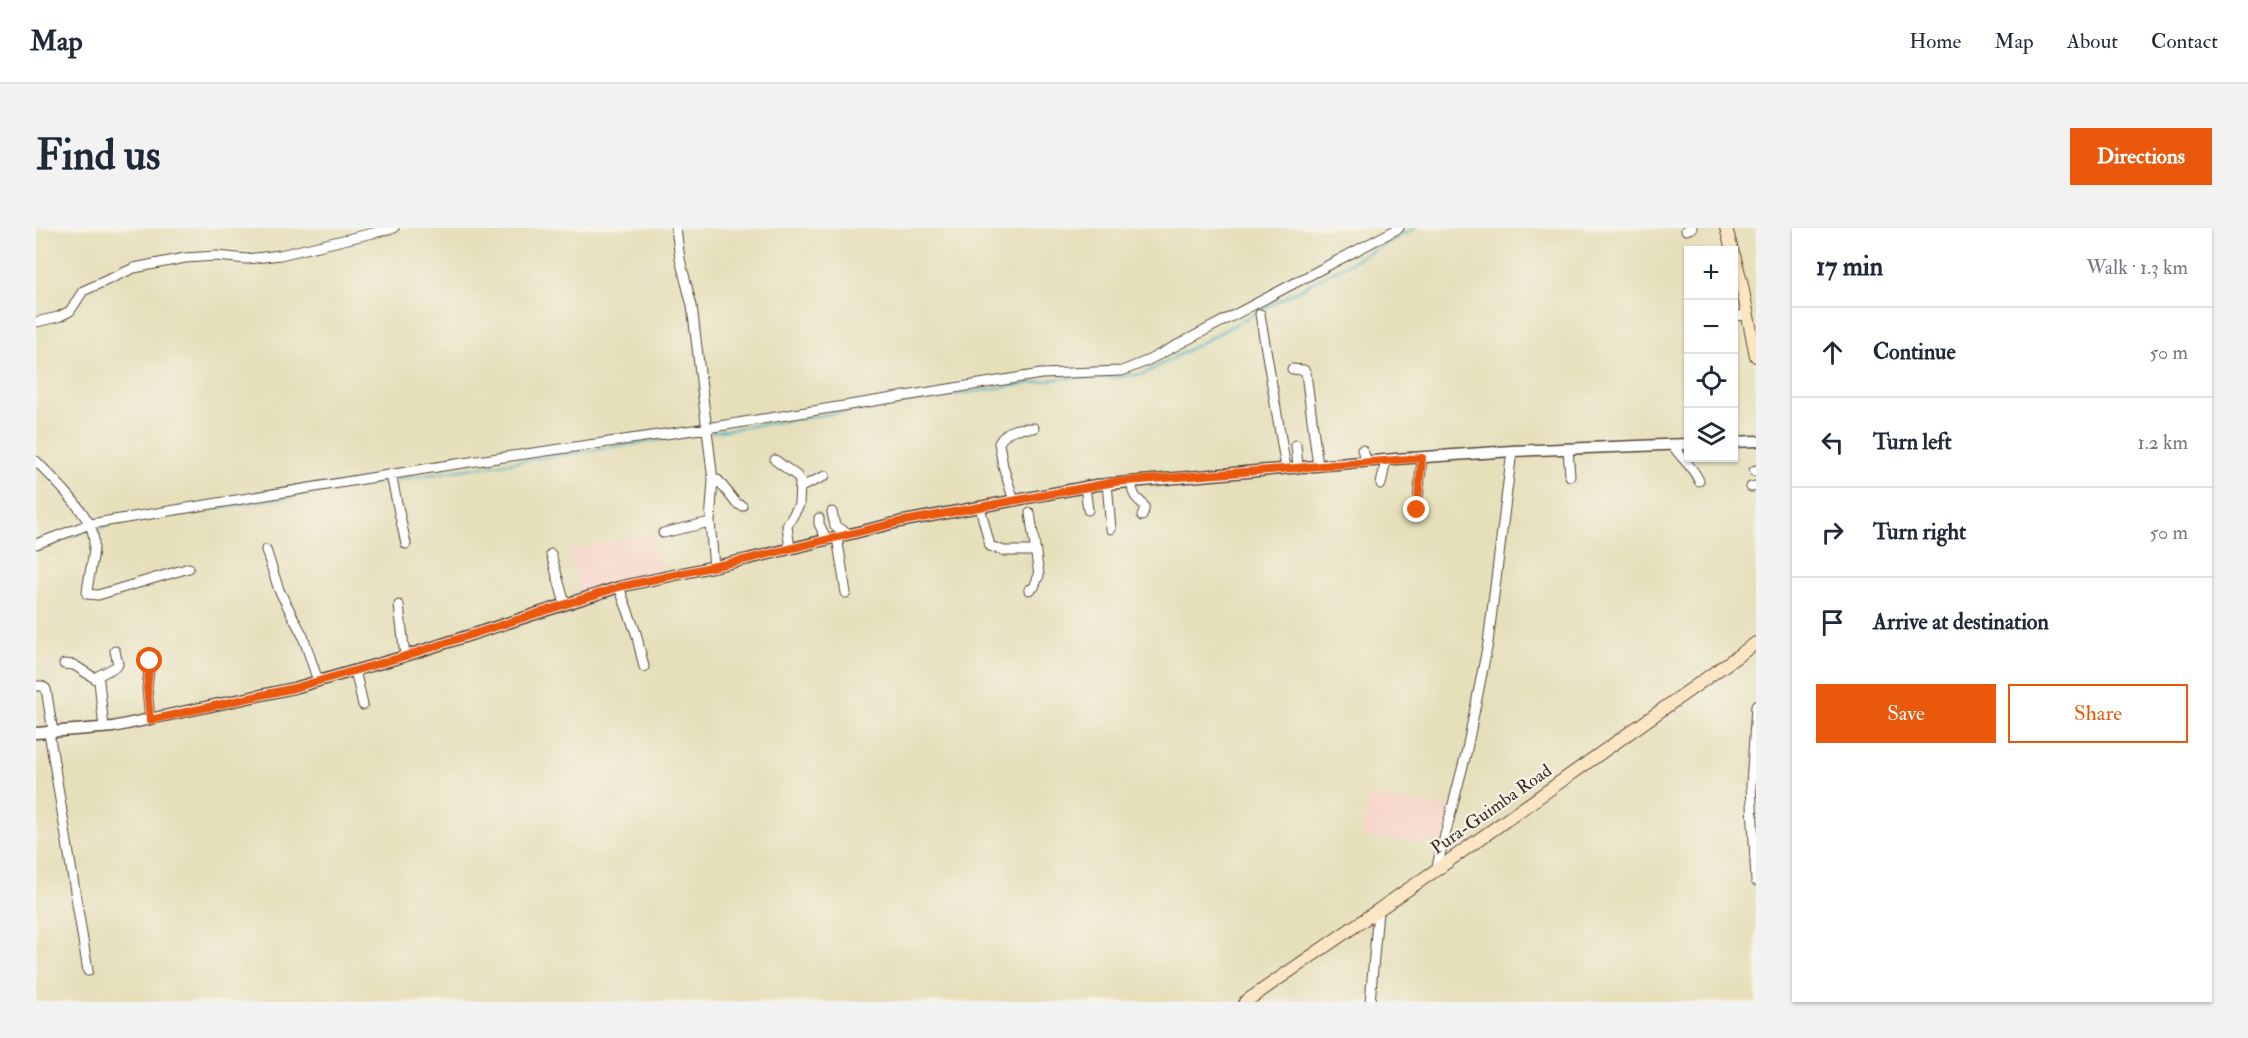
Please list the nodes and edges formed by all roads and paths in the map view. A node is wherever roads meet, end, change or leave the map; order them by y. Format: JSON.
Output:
{"nodes":[{"id":1,"x":394,"y":228,"type":"edge"},
{"id":2,"x":676,"y":228,"type":"edge"},
{"id":3,"x":1399,"y":228,"type":"edge"},
{"id":4,"x":1729,"y":228,"type":"edge"},
{"id":5,"x":1732,"y":246,"type":"edge"},
{"id":6,"x":1738,"y":291,"type":"edge"},
{"id":7,"x":1260,"y":314,"type":"dead end"},
{"id":8,"x":1748,"y":315,"type":"junction"},
{"id":9,"x":1738,"y":316,"type":"edge"},
{"id":10,"x":36,"y":322,"type":"edge"},
{"id":11,"x":1756,"y":356,"type":"edge"},
{"id":12,"x":1292,"y":369,"type":"dead end"},
{"id":13,"x":707,"y":428,"type":"junction"},
{"id":14,"x":1034,"y":428,"type":"dead end"},
{"id":15,"x":1756,"y":441,"type":"edge"},
{"id":16,"x":1738,"y":442,"type":"edge"},
{"id":17,"x":1672,"y":444,"type":"junction"},
{"id":18,"x":1684,"y":444,"type":"edge"},
{"id":19,"x":1296,"y":445,"type":"dead end"},
{"id":20,"x":1568,"y":449,"type":"junction"},
{"id":21,"x":1362,"y":450,"type":"dead end"},
{"id":22,"x":1512,"y":451,"type":"junction"},
{"id":23,"x":1422,"y":458,"type":"junction"},
{"id":24,"x":776,"y":460,"type":"dead end"},
{"id":25,"x":1386,"y":460,"type":"junction"},
{"id":26,"x":36,"y":461,"type":"edge"},
{"id":27,"x":1368,"y":462,"type":"junction"},
{"id":28,"x":1318,"y":466,"type":"junction"},
{"id":29,"x":1298,"y":467,"type":"junction"},
{"id":30,"x":1286,"y":468,"type":"junction"},
{"id":31,"x":391,"y":475,"type":"junction"},
{"id":32,"x":825,"y":476,"type":"dead end"},
{"id":33,"x":1570,"y":476,"type":"dead end"},
{"id":34,"x":713,"y":480,"type":"junction"},
{"id":35,"x":1131,"y":481,"type":"junction"},
{"id":36,"x":1699,"y":481,"type":"dead end"},
{"id":37,"x":1107,"y":483,"type":"junction"},
{"id":38,"x":1381,"y":484,"type":"dead end"},
{"id":39,"x":801,"y":487,"type":"junction"},
{"id":40,"x":1085,"y":487,"type":"junction"},
{"id":41,"x":1014,"y":501,"type":"junction"},
{"id":42,"x":742,"y":506,"type":"dead end"},
{"id":43,"x":980,"y":507,"type":"junction"},
{"id":44,"x":1088,"y":510,"type":"dead end"},
{"id":45,"x":1417,"y":510,"type":"dead end"},
{"id":46,"x":832,"y":513,"type":"dead end"},
{"id":47,"x":1030,"y":513,"type":"dead end"},
{"id":48,"x":1142,"y":516,"type":"dead end"},
{"id":49,"x":819,"y":518,"type":"dead end"},
{"id":50,"x":710,"y":522,"type":"junction"},
{"id":51,"x":90,"y":524,"type":"junction"},
{"id":52,"x":1111,"y":529,"type":"dead end"},
{"id":53,"x":663,"y":533,"type":"dead end"},
{"id":54,"x":850,"y":534,"type":"junction"},
{"id":55,"x":832,"y":539,"type":"junction"},
{"id":56,"x":36,"y":544,"type":"edge"},
{"id":57,"x":406,"y":544,"type":"dead end"},
{"id":58,"x":790,"y":549,"type":"junction"},
{"id":59,"x":266,"y":550,"type":"dead end"},
{"id":60,"x":1036,"y":551,"type":"junction"},
{"id":61,"x":552,"y":554,"type":"dead end"},
{"id":62,"x":189,"y":567,"type":"dead end"},
{"id":63,"x":714,"y":567,"type":"junction"},
{"id":64,"x":619,"y":587,"type":"junction"},
{"id":65,"x":1029,"y":590,"type":"dead end"},
{"id":66,"x":846,"y":593,"type":"dead end"},
{"id":67,"x":565,"y":604,"type":"junction"},
{"id":68,"x":399,"y":605,"type":"dead end"},
{"id":69,"x":1756,"y":643,"type":"edge"},
{"id":70,"x":115,"y":651,"type":"dead end"},
{"id":71,"x":405,"y":656,"type":"junction"},
{"id":72,"x":150,"y":661,"type":"dead end"},
{"id":73,"x":64,"y":664,"type":"dead end"},
{"id":74,"x":644,"y":667,"type":"dead end"},
{"id":75,"x":355,"y":670,"type":"junction"},
{"id":76,"x":96,"y":677,"type":"junction"},
{"id":77,"x":318,"y":681,"type":"junction"},
{"id":78,"x":36,"y":686,"type":"edge"},
{"id":79,"x":363,"y":705,"type":"dead end"},
{"id":80,"x":1756,"y":706,"type":"edge"},
{"id":81,"x":150,"y":720,"type":"junction"},
{"id":82,"x":104,"y":728,"type":"junction"},
{"id":83,"x":51,"y":732,"type":"junction"},
{"id":84,"x":36,"y":733,"type":"edge"},
{"id":85,"x":1756,"y":868,"type":"edge"},
{"id":86,"x":1436,"y":870,"type":"junction"},
{"id":87,"x":1756,"y":881,"type":"edge"},
{"id":88,"x":1378,"y":910,"type":"junction"},
{"id":89,"x":88,"y":971,"type":"dead end"},
{"id":90,"x":1245,"y":1002,"type":"edge"},
{"id":91,"x":1370,"y":1002,"type":"edge"}],
"edges":[{"from":1,"to":10,"type":"street"},
{"from":2,"to":13,"type":"street"},
{"from":3,"to":13,"type":"street"},
{"from":4,"to":5,"type":"main road"},
{"from":6,"to":8,"type":"main road"},
{"from":7,"to":30,"type":"street"},
{"from":8,"to":9,"type":"street"},
{"from":8,"to":11,"type":"main road"},
{"from":12,"to":28,"type":"street"},
{"from":13,"to":31,"type":"street"},
{"from":13,"to":34,"type":"street"},
{"from":14,"to":41,"type":"street"},
{"from":15,"to":16,"type":"street"},
{"from":17,"to":18,"type":"street"},
{"from":17,"to":20,"type":"street"},
{"from":17,"to":36,"type":"street"},
{"from":19,"to":29,"type":"street"},
{"from":20,"to":22,"type":"street"},
{"from":20,"to":33,"type":"street"},
{"from":21,"to":27,"type":"street"},
{"from":22,"to":23,"type":"street"},
{"from":22,"to":86,"type":"street"},
{"from":23,"to":25,"type":"street"},
{"from":23,"to":45,"type":"street"},
{"from":24,"to":39,"type":"street"},
{"from":25,"to":27,"type":"street"},
{"from":25,"to":38,"type":"street"},
{"from":26,"to":51,"type":"street"},
{"from":27,"to":28,"type":"street"},
{"from":28,"to":29,"type":"street"},
{"from":29,"to":30,"type":"street"},
{"from":30,"to":35,"type":"street"},
{"from":31,"to":51,"type":"street"},
{"from":31,"to":57,"type":"street"},
{"from":32,"to":39,"type":"street"},
{"from":34,"to":42,"type":"street"},
{"from":34,"to":50,"type":"street"},
{"from":35,"to":37,"type":"street"},
{"from":35,"to":48,"type":"street"},
{"from":37,"to":40,"type":"street"},
{"from":37,"to":52,"type":"street"},
{"from":39,"to":58,"type":"street"},
{"from":40,"to":41,"type":"street"},
{"from":40,"to":44,"type":"street"},
{"from":41,"to":43,"type":"street"},
{"from":43,"to":54,"type":"street"},
{"from":43,"to":60,"type":"street"},
{"from":46,"to":54,"type":"street"},
{"from":47,"to":60,"type":"street"},
{"from":49,"to":55,"type":"street"},
{"from":50,"to":53,"type":"street"},
{"from":50,"to":63,"type":"street"},
{"from":51,"to":56,"type":"street"},
{"from":51,"to":62,"type":"street"},
{"from":54,"to":55,"type":"street"},
{"from":55,"to":58,"type":"street"},
{"from":55,"to":66,"type":"street"},
{"from":58,"to":63,"type":"street"},
{"from":59,"to":77,"type":"street"},
{"from":60,"to":65,"type":"street"},
{"from":61,"to":67,"type":"street"},
{"from":63,"to":64,"type":"street"},
{"from":64,"to":67,"type":"street"},
{"from":64,"to":74,"type":"street"},
{"from":67,"to":71,"type":"street"},
{"from":68,"to":71,"type":"street"},
{"from":69,"to":86,"type":"main road","name":"Pura-Guimba Road"},
{"from":70,"to":76,"type":"street"},
{"from":71,"to":75,"type":"street"},
{"from":72,"to":81,"type":"street"},
{"from":73,"to":76,"type":"street"},
{"from":75,"to":77,"type":"street"},
{"from":75,"to":79,"type":"street"},
{"from":76,"to":82,"type":"street"},
{"from":77,"to":81,"type":"street"},
{"from":78,"to":83,"type":"street"},
{"from":80,"to":85,"type":"street"},
{"from":81,"to":82,"type":"street"},
{"from":82,"to":83,"type":"street"},
{"from":83,"to":84,"type":"street"},
{"from":83,"to":89,"type":"street"},
{"from":85,"to":87,"type":"street"},
{"from":86,"to":88,"type":"main road","name":"Pura-Guimba Road"},
{"from":88,"to":90,"type":"main road","name":"Pura-Guimba Road"},
{"from":88,"to":91,"type":"street"}]}
